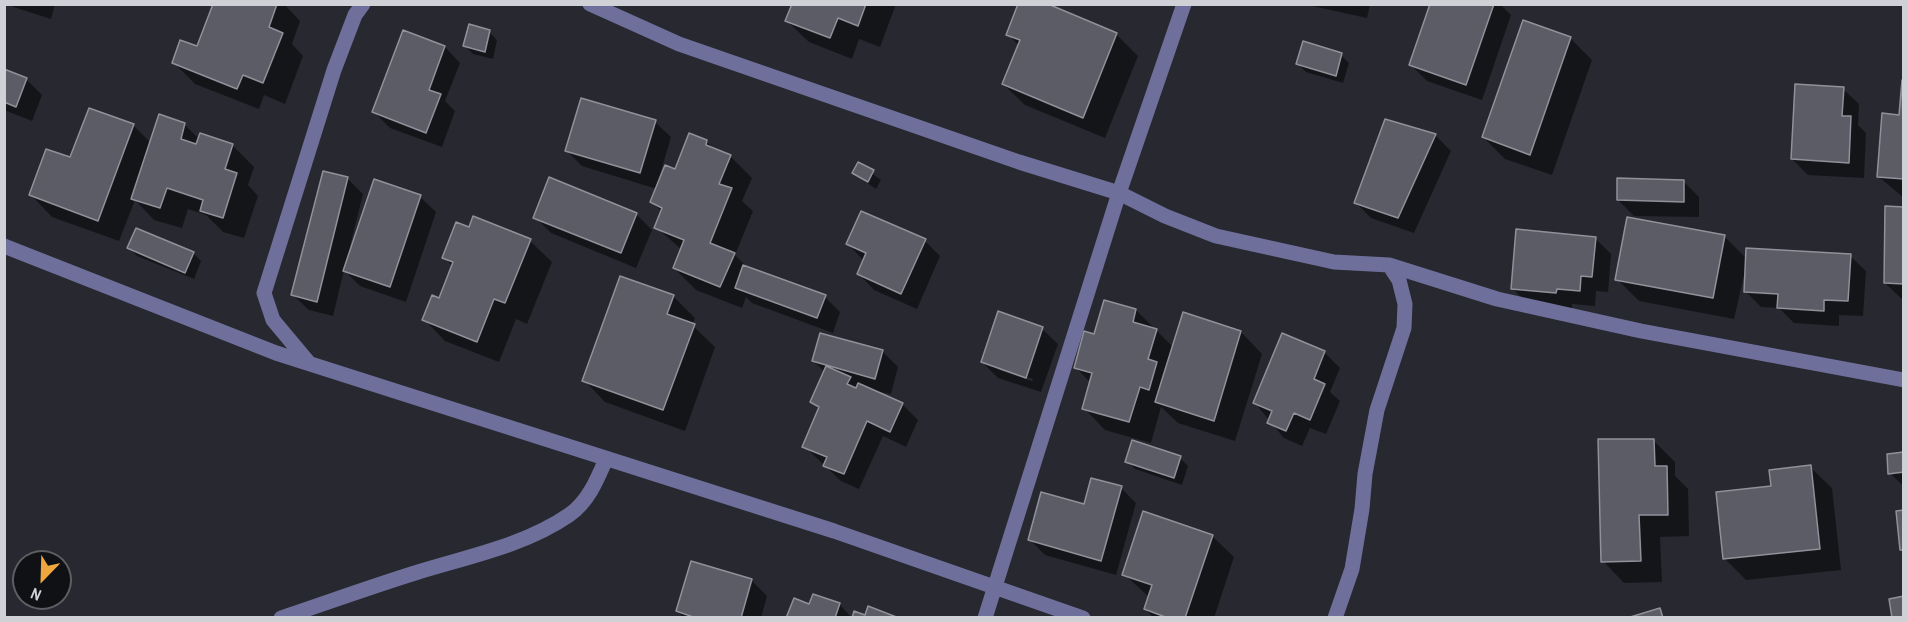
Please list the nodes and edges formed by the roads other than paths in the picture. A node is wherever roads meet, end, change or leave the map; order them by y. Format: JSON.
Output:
{"nodes":[{"id":1,"x":363,"y":4,"type":"edge"},
{"id":2,"x":590,"y":4,"type":"edge"},
{"id":3,"x":1184,"y":4,"type":"edge"},
{"id":4,"x":1119,"y":193,"type":"junction"},
{"id":5,"x":4,"y":246,"type":"edge"},
{"id":6,"x":1389,"y":265,"type":"junction"},
{"id":7,"x":309,"y":363,"type":"junction"},
{"id":8,"x":1904,"y":380,"type":"edge"},
{"id":9,"x":606,"y":459,"type":"junction"},
{"id":10,"x":997,"y":586,"type":"junction"},
{"id":11,"x":281,"y":618,"type":"edge"},
{"id":12,"x":985,"y":618,"type":"edge"},
{"id":13,"x":1083,"y":618,"type":"edge"},
{"id":14,"x":1335,"y":618,"type":"edge"}],
"edges":[{"from":1,"to":7,"type":"street"},
{"from":2,"to":4,"type":"street"},
{"from":3,"to":4,"type":"street"},
{"from":4,"to":6,"type":"street"},
{"from":4,"to":10,"type":"street"},
{"from":5,"to":7,"type":"street"},
{"from":6,"to":8,"type":"street"},
{"from":6,"to":14,"type":"street"},
{"from":7,"to":9,"type":"street"},
{"from":9,"to":10,"type":"street"},
{"from":9,"to":11,"type":"street"},
{"from":10,"to":12,"type":"street"},
{"from":10,"to":13,"type":"street"}]}
